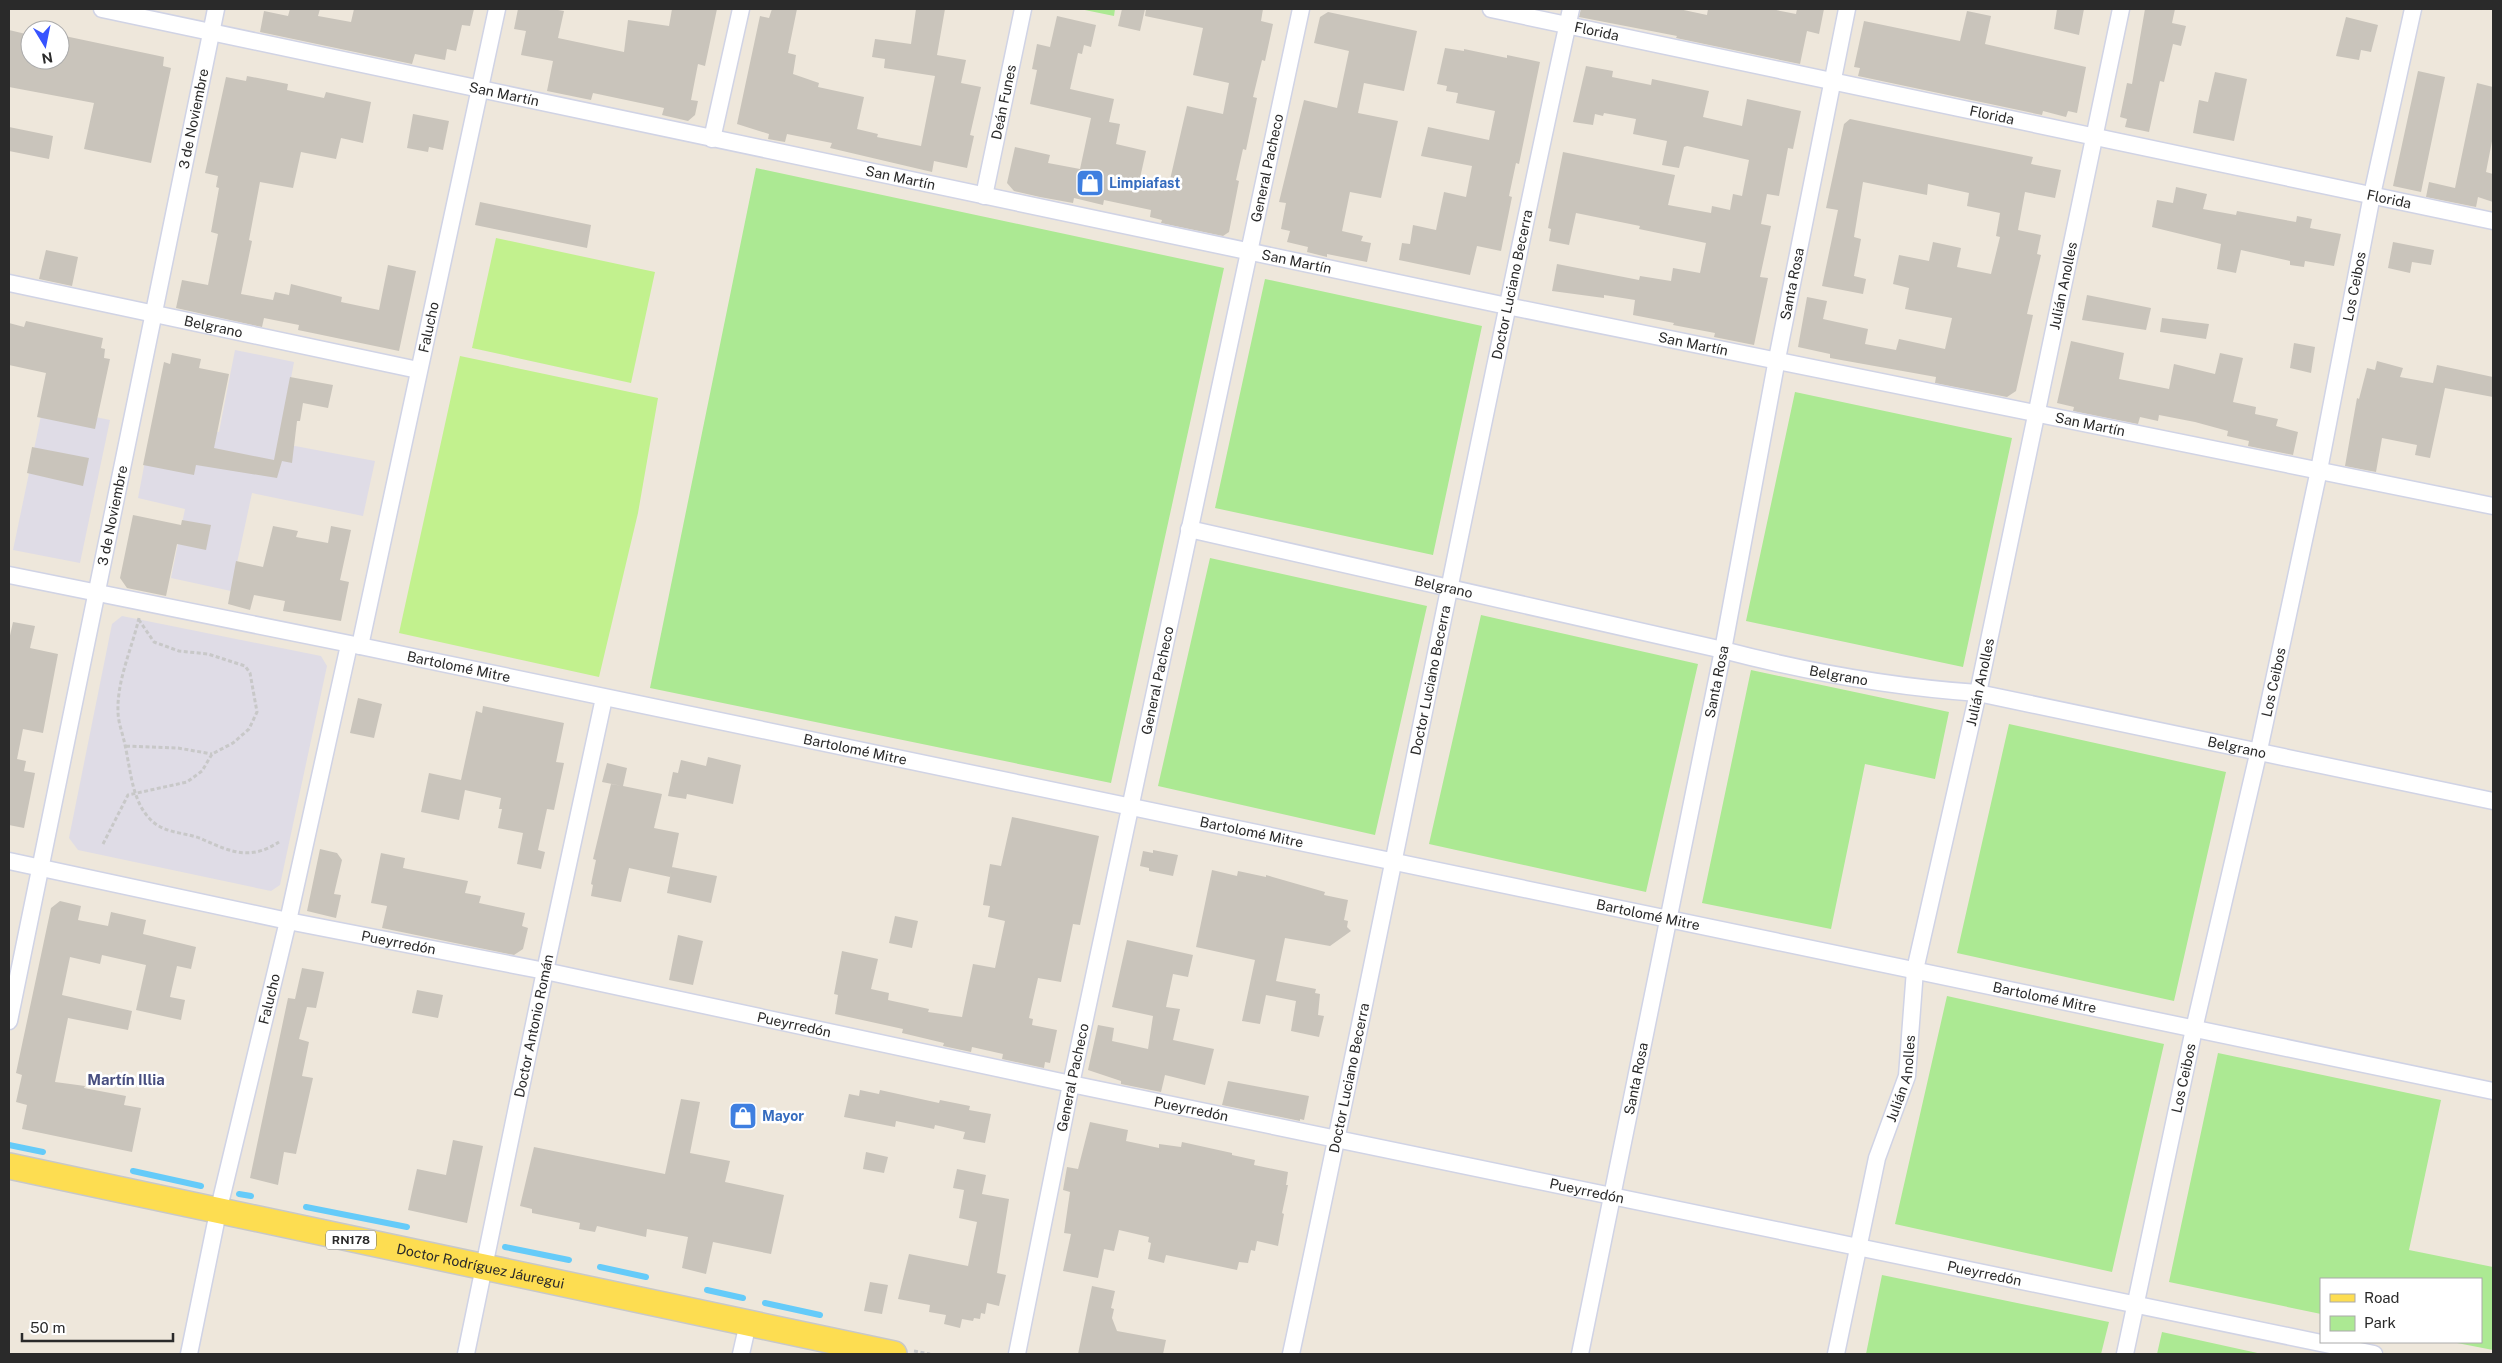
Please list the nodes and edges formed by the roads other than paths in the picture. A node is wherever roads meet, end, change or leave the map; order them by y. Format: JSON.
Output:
{"nodes":[{"id":1,"x":102,"y":9,"type":"edge"},
{"id":2,"x":216,"y":9,"type":"edge"},
{"id":3,"x":497,"y":9,"type":"edge"},
{"id":4,"x":741,"y":9,"type":"edge"},
{"id":5,"x":1024,"y":9,"type":"edge"},
{"id":6,"x":1301,"y":9,"type":"edge"},
{"id":7,"x":1492,"y":9,"type":"edge"},
{"id":8,"x":1847,"y":9,"type":"edge"},
{"id":9,"x":2121,"y":9,"type":"edge"},
{"id":10,"x":2413,"y":9,"type":"edge"},
{"id":11,"x":1570,"y":16,"type":"edge"},
{"id":12,"x":212,"y":32,"type":"junction"},
{"id":13,"x":1832,"y":81,"type":"junction"},
{"id":14,"x":481,"y":88,"type":"junction"},
{"id":15,"x":2095,"y":136,"type":"junction"},
{"id":16,"x":712,"y":138,"type":"junction"},
{"id":17,"x":2372,"y":195,"type":"junction"},
{"id":18,"x":984,"y":196,"type":"junction"},
{"id":19,"x":2493,"y":221,"type":"edge"},
{"id":20,"x":1250,"y":251,"type":"junction"},
{"id":21,"x":9,"y":283,"type":"edge"},
{"id":22,"x":1507,"y":306,"type":"junction"},
{"id":23,"x":153,"y":313,"type":"junction"},
{"id":24,"x":1777,"y":359,"type":"junction"},
{"id":25,"x":418,"y":370,"type":"junction"},
{"id":26,"x":2036,"y":412,"type":"junction"},
{"id":27,"x":2319,"y":470,"type":"junction"},
{"id":28,"x":2493,"y":506,"type":"edge"},
{"id":29,"x":1190,"y":529,"type":"junction"},
{"id":30,"x":9,"y":575,"type":"edge"},
{"id":31,"x":1449,"y":588,"type":"junction"},
{"id":32,"x":97,"y":594,"type":"junction"},
{"id":33,"x":355,"y":646,"type":"junction"},
{"id":34,"x":1723,"y":650,"type":"junction"},
{"id":35,"x":1978,"y":693,"type":"junction"},
{"id":36,"x":604,"y":698,"type":"junction"},
{"id":37,"x":2258,"y":750,"type":"junction"},
{"id":38,"x":2493,"y":801,"type":"edge"},
{"id":39,"x":1130,"y":806,"type":"junction"},
{"id":40,"x":9,"y":861,"type":"edge"},
{"id":41,"x":1395,"y":862,"type":"junction"},
{"id":42,"x":40,"y":868,"type":"junction"},
{"id":43,"x":1668,"y":919,"type":"junction"},
{"id":44,"x":288,"y":921,"type":"junction"},
{"id":45,"x":1915,"y":970,"type":"junction"},
{"id":46,"x":544,"y":971,"type":"junction"},
{"id":47,"x":9,"y":1021,"type":"edge"},
{"id":48,"x":2194,"y":1029,"type":"junction"},
{"id":49,"x":1071,"y":1084,"type":"junction"},
{"id":50,"x":2493,"y":1090,"type":"edge"},
{"id":51,"x":1337,"y":1140,"type":"junction"},
{"id":52,"x":9,"y":1166,"type":"edge"},
{"id":53,"x":1613,"y":1196,"type":"junction"},
{"id":54,"x":218,"y":1212,"type":"junction"},
{"id":55,"x":1857,"y":1247,"type":"junction"},
{"id":56,"x":485,"y":1267,"type":"junction"},
{"id":57,"x":2136,"y":1305,"type":"junction"},
{"id":58,"x":748,"y":1323,"type":"junction"},
{"id":59,"x":2320,"y":1343,"type":"edge"},
{"id":60,"x":2321,"y":1343,"type":"edge"},
{"id":61,"x":189,"y":1354,"type":"edge"},
{"id":62,"x":466,"y":1354,"type":"edge"},
{"id":63,"x":742,"y":1354,"type":"edge"},
{"id":64,"x":894,"y":1354,"type":"edge"},
{"id":65,"x":1017,"y":1354,"type":"edge"},
{"id":66,"x":1291,"y":1354,"type":"edge"},
{"id":67,"x":1580,"y":1354,"type":"edge"},
{"id":68,"x":1836,"y":1354,"type":"edge"},
{"id":69,"x":2125,"y":1354,"type":"edge"},
{"id":70,"x":2374,"y":1354,"type":"edge"}],
"edges":[{"from":1,"to":12,"type":"street","name":"San Martín"},
{"from":2,"to":12,"type":"street","name":"3 de Noviembre"},
{"from":3,"to":14,"type":"street","name":"Falucho"},
{"from":4,"to":16,"type":"street"},
{"from":5,"to":18,"type":"street","name":"Deán Funes"},
{"from":6,"to":20,"type":"street","name":"General Pacheco"},
{"from":7,"to":11,"type":"street","name":"Florida"},
{"from":8,"to":13,"type":"street","name":"Santa Rosa"},
{"from":9,"to":15,"type":"street","name":"Julián Anolles"},
{"from":10,"to":17,"type":"street","name":"Los Ceibos"},
{"from":11,"to":13,"type":"street","name":"Florida"},
{"from":11,"to":22,"type":"street","name":"Doctor Luciano Becerra"},
{"from":12,"to":14,"type":"street","name":"San Martín"},
{"from":12,"to":23,"type":"street","name":"3 de Noviembre"},
{"from":13,"to":15,"type":"street","name":"Florida"},
{"from":13,"to":24,"type":"street","name":"Santa Rosa"},
{"from":14,"to":16,"type":"street","name":"San Martín"},
{"from":14,"to":25,"type":"street","name":"Falucho"},
{"from":15,"to":17,"type":"street","name":"Florida"},
{"from":15,"to":26,"type":"street","name":"Julián Anolles"},
{"from":16,"to":18,"type":"street","name":"San Martín"},
{"from":17,"to":19,"type":"street","name":"Florida"},
{"from":17,"to":27,"type":"street","name":"Los Ceibos"},
{"from":18,"to":20,"type":"street","name":"San Martín"},
{"from":20,"to":22,"type":"street","name":"San Martín"},
{"from":20,"to":29,"type":"street","name":"General Pacheco"},
{"from":21,"to":23,"type":"street","name":"Belgrano"},
{"from":22,"to":24,"type":"street","name":"San Martín"},
{"from":22,"to":31,"type":"street","name":"Doctor Luciano Becerra"},
{"from":23,"to":25,"type":"street","name":"Belgrano"},
{"from":23,"to":32,"type":"street","name":"3 de Noviembre"},
{"from":24,"to":26,"type":"street","name":"San Martín"},
{"from":24,"to":34,"type":"street","name":"Santa Rosa"},
{"from":25,"to":33,"type":"street","name":"Falucho"},
{"from":26,"to":27,"type":"street","name":"San Martín"},
{"from":26,"to":35,"type":"street","name":"Julián Anolles"},
{"from":27,"to":28,"type":"street","name":"San Martín"},
{"from":27,"to":37,"type":"street","name":"Los Ceibos"},
{"from":29,"to":31,"type":"street","name":"Belgrano"},
{"from":29,"to":39,"type":"street","name":"General Pacheco"},
{"from":30,"to":32,"type":"street","name":"Bartolomé Mitre"},
{"from":31,"to":34,"type":"street","name":"Belgrano"},
{"from":31,"to":41,"type":"street","name":"Doctor Luciano Becerra"},
{"from":32,"to":33,"type":"street","name":"Bartolomé Mitre"},
{"from":32,"to":42,"type":"street","name":"3 de Noviembre"},
{"from":33,"to":36,"type":"street","name":"Bartolomé Mitre"},
{"from":33,"to":44,"type":"street","name":"Falucho"},
{"from":34,"to":35,"type":"street","name":"Belgrano"},
{"from":34,"to":43,"type":"street","name":"Santa Rosa"},
{"from":35,"to":37,"type":"street","name":"Belgrano"},
{"from":35,"to":45,"type":"street","name":"Julián Anolles"},
{"from":36,"to":39,"type":"street","name":"Bartolomé Mitre"},
{"from":36,"to":46,"type":"street","name":"Doctor Antonio Román"},
{"from":37,"to":38,"type":"street","name":"Belgrano"},
{"from":37,"to":48,"type":"street","name":"Los Ceibos"},
{"from":39,"to":41,"type":"street","name":"Bartolomé Mitre"},
{"from":39,"to":49,"type":"street","name":"General Pacheco"},
{"from":40,"to":42,"type":"street","name":"Pueyrredón"},
{"from":41,"to":43,"type":"street","name":"Bartolomé Mitre"},
{"from":41,"to":51,"type":"street","name":"Doctor Luciano Becerra"},
{"from":42,"to":44,"type":"street","name":"Pueyrredón"},
{"from":42,"to":47,"type":"street","name":"3 de Noviembre"},
{"from":43,"to":45,"type":"street","name":"Bartolomé Mitre"},
{"from":43,"to":53,"type":"street","name":"Santa Rosa"},
{"from":44,"to":46,"type":"street","name":"Pueyrredón"},
{"from":44,"to":54,"type":"street","name":"Falucho"},
{"from":45,"to":48,"type":"street","name":"Bartolomé Mitre"},
{"from":45,"to":55,"type":"street","name":"Julián Anolles"},
{"from":46,"to":49,"type":"street","name":"Pueyrredón"},
{"from":46,"to":56,"type":"street","name":"Doctor Antonio Román"},
{"from":48,"to":50,"type":"street","name":"Bartolomé Mitre"},
{"from":48,"to":57,"type":"street","name":"Los Ceibos"},
{"from":49,"to":51,"type":"street","name":"Pueyrredón"},
{"from":49,"to":65,"type":"street","name":"General Pacheco"},
{"from":51,"to":53,"type":"street","name":"Pueyrredón"},
{"from":51,"to":66,"type":"street","name":"Doctor Luciano Becerra"},
{"from":52,"to":54,"type":"main road","name":"Doctor Rodríguez Jáuregui","number":"RN178"},
{"from":53,"to":55,"type":"street","name":"Pueyrredón"},
{"from":53,"to":67,"type":"street","name":"Santa Rosa"},
{"from":54,"to":56,"type":"main road","name":"Doctor Rodríguez Jáuregui","number":"RN178"},
{"from":54,"to":61,"type":"street","name":"Falucho"},
{"from":55,"to":57,"type":"street","name":"Pueyrredón"},
{"from":55,"to":68,"type":"street","name":"Julián Anolles"},
{"from":56,"to":58,"type":"main road","name":"Doctor Rodríguez Jáuregui","number":"RN178"},
{"from":56,"to":62,"type":"street","name":"Doctor Antonio Román"},
{"from":57,"to":59,"type":"street","name":"Pueyrredón"},
{"from":57,"to":69,"type":"street","name":"Los Ceibos"},
{"from":58,"to":63,"type":"street"},
{"from":58,"to":64,"type":"main road","name":"Doctor Rodríguez Jáuregui","number":"RN178"},
{"from":60,"to":70,"type":"street","name":"Pueyrredón"}]}
